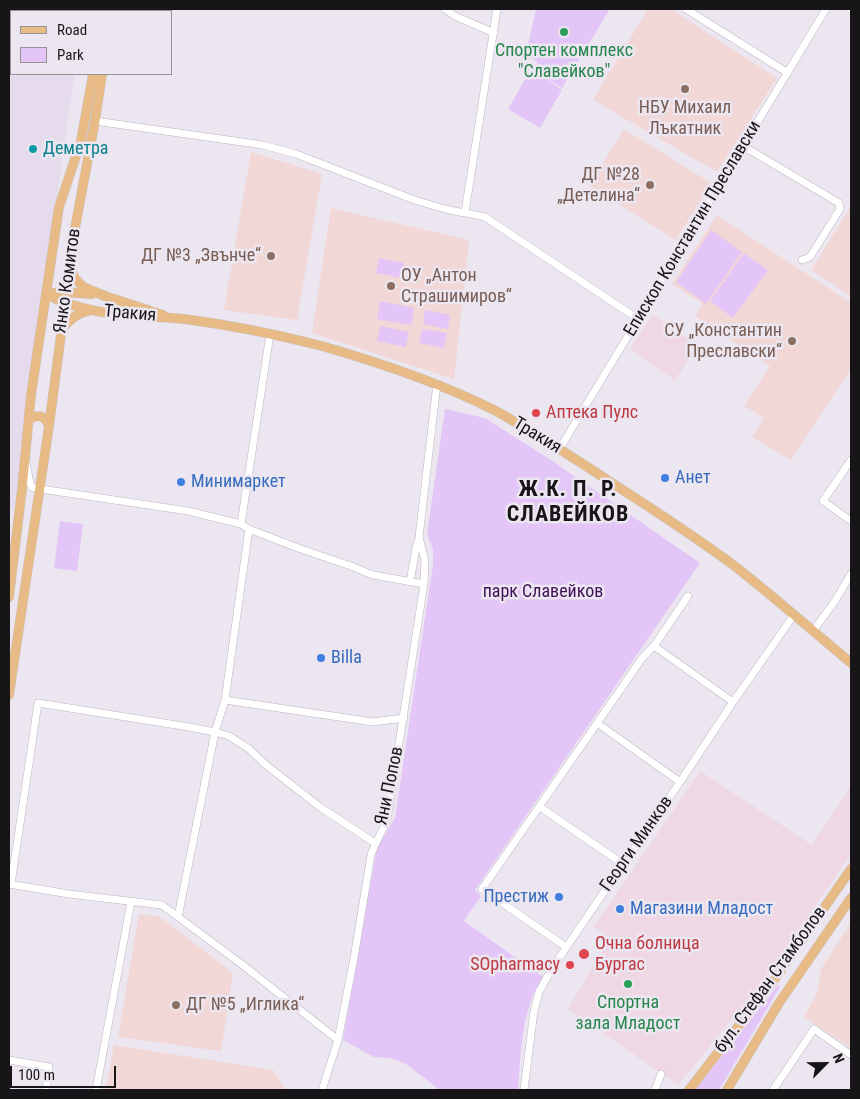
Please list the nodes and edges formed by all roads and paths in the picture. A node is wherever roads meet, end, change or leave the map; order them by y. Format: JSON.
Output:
{"nodes":[{"id":1,"x":445,"y":9,"type":"edge"},
{"id":2,"x":498,"y":9,"type":"edge"},
{"id":3,"x":686,"y":9,"type":"edge"},
{"id":4,"x":826,"y":9,"type":"edge"},
{"id":5,"x":494,"y":33,"type":"junction"},
{"id":6,"x":788,"y":73,"type":"junction"},
{"id":7,"x":93,"y":75,"type":"edge"},
{"id":8,"x":102,"y":75,"type":"edge"},
{"id":9,"x":95,"y":121,"type":"junction"},
{"id":10,"x":743,"y":146,"type":"junction"},
{"id":11,"x":465,"y":212,"type":"junction"},
{"id":12,"x":802,"y":260,"type":"dead end"},
{"id":13,"x":70,"y":266,"type":"junction"},
{"id":14,"x":67,"y":292,"type":"junction"},
{"id":15,"x":46,"y":294,"type":"junction"},
{"id":16,"x":105,"y":296,"type":"junction"},
{"id":17,"x":65,"y":303,"type":"junction"},
{"id":18,"x":90,"y":310,"type":"junction"},
{"id":19,"x":170,"y":318,"type":"junction"},
{"id":20,"x":638,"y":320,"type":"junction"},
{"id":21,"x":61,"y":330,"type":"junction"},
{"id":22,"x":270,"y":334,"type":"junction"},
{"id":23,"x":437,"y":384,"type":"junction"},
{"id":24,"x":29,"y":419,"type":"junction"},
{"id":25,"x":49,"y":426,"type":"junction"},
{"id":26,"x":560,"y":448,"type":"junction"},
{"id":27,"x":25,"y":460,"type":"junction"},
{"id":28,"x":851,"y":460,"type":"edge"},
{"id":29,"x":40,"y":489,"type":"junction"},
{"id":30,"x":851,"y":521,"type":"edge"},
{"id":31,"x":242,"y":524,"type":"junction"},
{"id":32,"x":249,"y":529,"type":"junction"},
{"id":33,"x":419,"y":537,"type":"junction"},
{"id":34,"x":851,"y":574,"type":"edge"},
{"id":35,"x":410,"y":582,"type":"junction"},
{"id":36,"x":424,"y":584,"type":"junction"},
{"id":37,"x":688,"y":596,"type":"dead end"},
{"id":38,"x":9,"y":597,"type":"edge"},
{"id":39,"x":794,"y":615,"type":"junction"},
{"id":40,"x":813,"y":631,"type":"junction"},
{"id":41,"x":654,"y":646,"type":"junction"},
{"id":42,"x":851,"y":663,"type":"edge"},
{"id":43,"x":9,"y":695,"type":"edge"},
{"id":44,"x":225,"y":700,"type":"junction"},
{"id":45,"x":733,"y":702,"type":"junction"},
{"id":46,"x":404,"y":718,"type":"junction"},
{"id":47,"x":598,"y":724,"type":"junction"},
{"id":48,"x":215,"y":732,"type":"junction"},
{"id":49,"x":680,"y":782,"type":"junction"},
{"id":50,"x":540,"y":806,"type":"junction"},
{"id":51,"x":375,"y":843,"type":"junction"},
{"id":52,"x":623,"y":864,"type":"junction"},
{"id":53,"x":851,"y":869,"type":"edge"},
{"id":54,"x":10,"y":884,"type":"edge"},
{"id":55,"x":851,"y":898,"type":"edge"},
{"id":56,"x":131,"y":902,"type":"junction"},
{"id":57,"x":178,"y":917,"type":"junction"},
{"id":58,"x":566,"y":947,"type":"junction"},
{"id":59,"x":338,"y":1040,"type":"junction"},
{"id":60,"x":851,"y":1055,"type":"edge"},
{"id":61,"x":9,"y":1060,"type":"edge"},
{"id":62,"x":660,"y":1074,"type":"dead end"},
{"id":63,"x":46,"y":1090,"type":"edge"},
{"id":64,"x":96,"y":1090,"type":"edge"},
{"id":65,"x":322,"y":1090,"type":"edge"},
{"id":66,"x":524,"y":1090,"type":"edge"},
{"id":67,"x":655,"y":1090,"type":"edge"},
{"id":68,"x":689,"y":1090,"type":"edge"},
{"id":69,"x":727,"y":1090,"type":"edge"},
{"id":70,"x":773,"y":1090,"type":"edge"}],
"edges":[{"from":1,"to":5,"type":"street"},
{"from":2,"to":5,"type":"street"},
{"from":3,"to":6,"type":"street"},
{"from":4,"to":6,"type":"street","name":"Епископ Константин Преславски"},
{"from":5,"to":11,"type":"street"},
{"from":6,"to":10,"type":"street","name":"Епископ Константин Преславски"},
{"from":7,"to":15,"type":"main road","name":"Янко Комитов"},
{"from":8,"to":9,"type":"main road","name":"Янко Комитов"},
{"from":9,"to":11,"type":"street"},
{"from":9,"to":13,"type":"main road","name":"Янко Комитов"},
{"from":10,"to":12,"type":"street"},
{"from":10,"to":20,"type":"street","name":"Епископ Константин Преславски"},
{"from":11,"to":20,"type":"street"},
{"from":13,"to":14,"type":"main road","name":"Янко Комитов"},
{"from":13,"to":16,"type":"main road"},
{"from":14,"to":15,"type":"main road"},
{"from":14,"to":16,"type":"main road"},
{"from":14,"to":17,"type":"main road","name":"Янко Комитов"},
{"from":15,"to":17,"type":"main road","name":"Тракия"},
{"from":15,"to":24,"type":"main road","name":"Янко Комитов"},
{"from":16,"to":19,"type":"main road","name":"Тракия"},
{"from":17,"to":18,"type":"main road","name":"Тракия"},
{"from":17,"to":21,"type":"main road","name":"Янко Комитов"},
{"from":18,"to":19,"type":"main road","name":"Тракия"},
{"from":18,"to":21,"type":"main road"},
{"from":19,"to":22,"type":"main road","name":"Тракия"},
{"from":20,"to":26,"type":"street","name":"Епископ Константин Преславски"},
{"from":21,"to":25,"type":"main road","name":"Янко Комитов"},
{"from":22,"to":23,"type":"main road","name":"Тракия"},
{"from":22,"to":31,"type":"street"},
{"from":23,"to":26,"type":"main road","name":"Тракия"},
{"from":23,"to":33,"type":"street","name":"Яни Попов"},
{"from":24,"to":25,"type":"main road"},
{"from":24,"to":27,"type":"main road","name":"Янко Комитов"},
{"from":25,"to":29,"type":"main road","name":"Янко Комитов"},
{"from":26,"to":39,"type":"main road","name":"Тракия"},
{"from":27,"to":29,"type":"street","name":"Янко Комитов"},
{"from":27,"to":38,"type":"main road","name":"Янко Комитов"},
{"from":28,"to":30,"type":"street"},
{"from":29,"to":31,"type":"street"},
{"from":29,"to":43,"type":"main road","name":"Янко Комитов"},
{"from":31,"to":32,"type":"street"},
{"from":32,"to":35,"type":"street"},
{"from":32,"to":44,"type":"street"},
{"from":33,"to":35,"type":"street","name":"Яни Попов"},
{"from":33,"to":36,"type":"street","name":"Яни Попов"},
{"from":34,"to":40,"type":"street"},
{"from":35,"to":36,"type":"street"},
{"from":36,"to":46,"type":"street","name":"Яни Попов"},
{"from":37,"to":41,"type":"street"},
{"from":39,"to":40,"type":"main road","name":"Тракия"},
{"from":39,"to":45,"type":"street","name":"Георги Минков"},
{"from":40,"to":42,"type":"main road","name":"Тракия"},
{"from":41,"to":45,"type":"street"},
{"from":41,"to":47,"type":"street"},
{"from":44,"to":46,"type":"street"},
{"from":44,"to":48,"type":"street"},
{"from":45,"to":49,"type":"street","name":"Георги Минков"},
{"from":46,"to":51,"type":"street","name":"Яни Попов"},
{"from":47,"to":49,"type":"street"},
{"from":47,"to":50,"type":"street"},
{"from":48,"to":51,"type":"street"},
{"from":48,"to":54,"type":"street"},
{"from":48,"to":57,"type":"street"},
{"from":49,"to":52,"type":"street","name":"Георги Минков"},
{"from":50,"to":52,"type":"street"},
{"from":50,"to":58,"type":"street"},
{"from":51,"to":59,"type":"street","name":"Яни Попов"},
{"from":52,"to":58,"type":"street","name":"Георги Минков"},
{"from":53,"to":68,"type":"main road","name":"бул. Стефан Стамболов"},
{"from":54,"to":56,"type":"street"},
{"from":55,"to":69,"type":"main road","name":"бул. Стефан Стамболов"},
{"from":56,"to":57,"type":"street"},
{"from":56,"to":64,"type":"street"},
{"from":57,"to":59,"type":"street"},
{"from":58,"to":66,"type":"street","name":"Георги Минков"},
{"from":59,"to":65,"type":"street","name":"Яни Попов"},
{"from":60,"to":70,"type":"street"},
{"from":61,"to":63,"type":"street"},
{"from":62,"to":67,"type":"street"}]}
